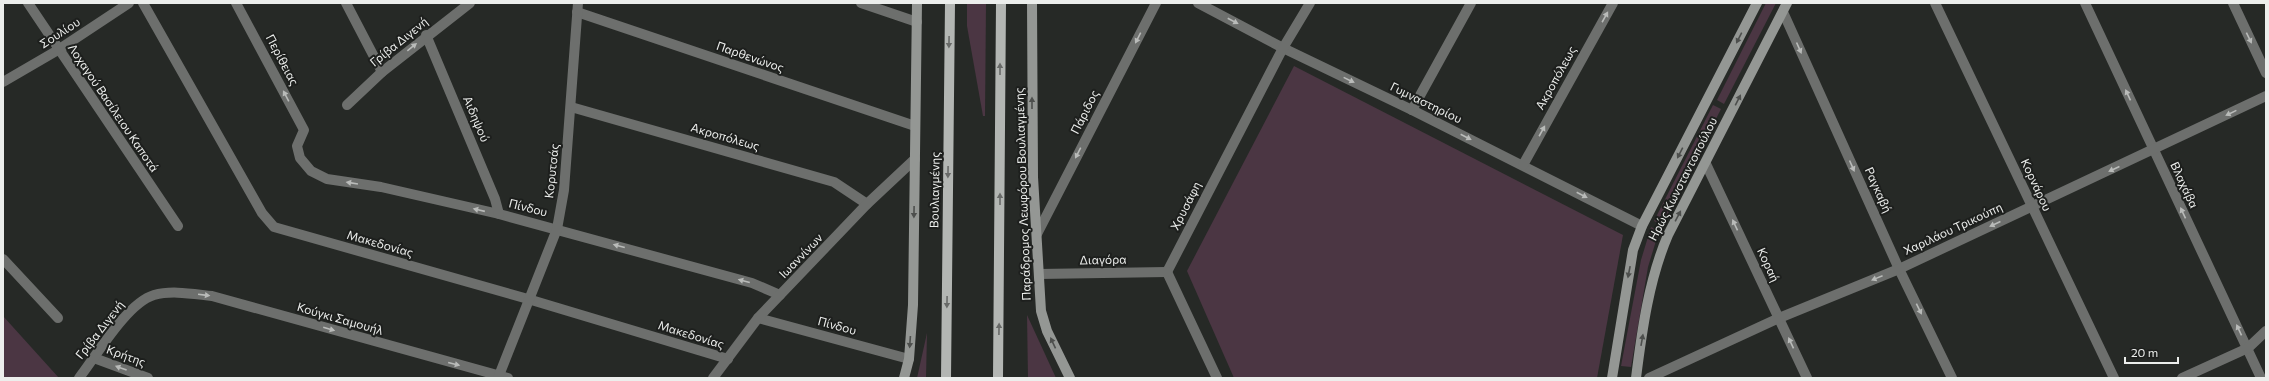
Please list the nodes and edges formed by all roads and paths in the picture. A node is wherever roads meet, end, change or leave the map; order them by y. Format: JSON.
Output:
{"nodes":[{"id":1,"x":28,"y":3,"type":"edge"},
{"id":2,"x":129,"y":3,"type":"edge"},
{"id":3,"x":143,"y":3,"type":"edge"},
{"id":4,"x":236,"y":3,"type":"edge"},
{"id":5,"x":346,"y":3,"type":"edge"},
{"id":6,"x":470,"y":3,"type":"edge"},
{"id":7,"x":861,"y":3,"type":"edge"},
{"id":8,"x":917,"y":3,"type":"edge"},
{"id":9,"x":950,"y":3,"type":"edge"},
{"id":10,"x":1001,"y":3,"type":"edge"},
{"id":11,"x":1032,"y":3,"type":"edge"},
{"id":12,"x":1156,"y":3,"type":"edge"},
{"id":13,"x":1198,"y":3,"type":"edge"},
{"id":14,"x":1310,"y":3,"type":"edge"},
{"id":15,"x":1471,"y":3,"type":"edge"},
{"id":16,"x":1613,"y":3,"type":"edge"},
{"id":17,"x":1757,"y":3,"type":"edge"},
{"id":18,"x":1935,"y":3,"type":"edge"},
{"id":19,"x":2085,"y":3,"type":"edge"},
{"id":20,"x":2233,"y":3,"type":"edge"},
{"id":21,"x":578,"y":8,"type":"edge"},
{"id":22,"x":1785,"y":8,"type":"edge"},
{"id":23,"x":917,"y":22,"type":"junction"},
{"id":24,"x":426,"y":35,"type":"junction"},
{"id":25,"x":1283,"y":48,"type":"junction"},
{"id":26,"x":58,"y":50,"type":"junction"},
{"id":27,"x":382,"y":72,"type":"junction"},
{"id":28,"x":2266,"y":73,"type":"edge"},
{"id":29,"x":3,"y":82,"type":"edge"},
{"id":30,"x":2266,"y":96,"type":"edge"},
{"id":31,"x":347,"y":105,"type":"dead end"},
{"id":32,"x":571,"y":107,"type":"junction"},
{"id":33,"x":1412,"y":110,"type":"junction"},
{"id":34,"x":915,"y":126,"type":"junction"},
{"id":35,"x":304,"y":130,"type":"joint"},
{"id":36,"x":2154,"y":151,"type":"junction"},
{"id":37,"x":915,"y":159,"type":"junction"},
{"id":38,"x":1706,"y":164,"type":"junction"},
{"id":39,"x":1523,"y":165,"type":"junction"},
{"id":40,"x":867,"y":204,"type":"junction"},
{"id":41,"x":2032,"y":206,"type":"junction"},
{"id":42,"x":499,"y":214,"type":"junction"},
{"id":43,"x":178,"y":226,"type":"dead end"},
{"id":44,"x":1642,"y":226,"type":"junction"},
{"id":45,"x":557,"y":229,"type":"junction"},
{"id":46,"x":1037,"y":234,"type":"junction"},
{"id":47,"x":3,"y":259,"type":"edge"},
{"id":48,"x":1899,"y":269,"type":"junction"},
{"id":49,"x":1167,"y":272,"type":"junction"},
{"id":50,"x":1039,"y":274,"type":"junction"},
{"id":51,"x":165,"y":293,"type":"joint"},
{"id":52,"x":780,"y":295,"type":"junction"},
{"id":53,"x":528,"y":299,"type":"junction"},
{"id":54,"x":58,"y":318,"type":"dead end"},
{"id":55,"x":758,"y":318,"type":"junction"},
{"id":56,"x":1779,"y":318,"type":"junction"},
{"id":57,"x":2266,"y":332,"type":"edge"},
{"id":58,"x":2248,"y":348,"type":"junction"},
{"id":59,"x":94,"y":358,"type":"junction"},
{"id":60,"x":728,"y":359,"type":"junction"},
{"id":61,"x":909,"y":359,"type":"junction"},
{"id":62,"x":998,"y":373,"type":"edge"},
{"id":63,"x":502,"y":377,"type":"edge"},
{"id":64,"x":79,"y":378,"type":"edge"},
{"id":65,"x":148,"y":378,"type":"edge"},
{"id":66,"x":713,"y":378,"type":"edge"},
{"id":67,"x":904,"y":378,"type":"edge"},
{"id":68,"x":946,"y":378,"type":"edge"},
{"id":69,"x":1005,"y":378,"type":"edge"},
{"id":70,"x":1070,"y":378,"type":"edge"},
{"id":71,"x":1217,"y":378,"type":"edge"},
{"id":72,"x":1612,"y":378,"type":"edge"},
{"id":73,"x":1636,"y":378,"type":"edge"},
{"id":74,"x":1649,"y":378,"type":"edge"},
{"id":75,"x":1807,"y":378,"type":"edge"},
{"id":76,"x":1952,"y":378,"type":"edge"},
{"id":77,"x":2114,"y":378,"type":"edge"},
{"id":78,"x":2182,"y":378,"type":"edge"},
{"id":79,"x":2261,"y":378,"type":"edge"}],
"edges":[{"from":1,"to":26,"type":"street","name":"Λοχαγού Βασίλειου Καποτά"},
{"from":2,"to":26,"type":"street","name":"Σουλίου"},
{"from":3,"to":53,"type":"street","name":"Μακεδονίας"},
{"from":35,"to":4,"type":"street","name":"Περίθειας","one_way":true},
{"from":5,"to":27,"type":"street"},
{"from":6,"to":24,"type":"street","name":"Γρίβα Διγενή"},
{"from":7,"to":23,"type":"street"},
{"from":8,"to":23,"type":"street"},
{"from":9,"to":68,"type":"main road","name":"Βουλιαγμένης","one_way":true},
{"from":62,"to":10,"type":"main road","one_way":true},
{"from":46,"to":11,"type":"street","name":"Παράδρομος Λεωφόρου Βουλιαγμένης","one_way":true},
{"from":12,"to":46,"type":"street","name":"Πάριδος","one_way":true},
{"from":13,"to":25,"type":"street","name":"Γυμναστηρίου","one_way":true},
{"from":14,"to":25,"type":"street","name":"Χρυσάφη"},
{"from":15,"to":33,"type":"street"},
{"from":39,"to":16,"type":"street","name":"Ακροπόλεως","one_way":true},
{"from":17,"to":44,"type":"street","name":"Ηρώς Κωνσταντοπούλου","one_way":true},
{"from":18,"to":41,"type":"street","name":"Κορνάρου"},
{"from":36,"to":19,"type":"street","name":"Βλαχάβα","one_way":true},
{"from":20,"to":28,"type":"street","one_way":true},
{"from":21,"to":32,"type":"street","name":"Κορυτσάς"},
{"from":21,"to":34,"type":"street","name":"Παρθενώνος"},
{"from":38,"to":22,"type":"street","name":"Ηρώς Κωνσταντοπούλου","one_way":true},
{"from":22,"to":48,"type":"street","name":"Ραγκαβή","one_way":true},
{"from":23,"to":34,"type":"street"},
{"from":27,"to":24,"type":"street","name":"Γρίβα Διγενή","one_way":true},
{"from":24,"to":42,"type":"street","name":"Αιδηψού"},
{"from":25,"to":33,"type":"street","name":"Γυμναστηρίου","one_way":true},
{"from":25,"to":49,"type":"street","name":"Χρυσάφη"},
{"from":26,"to":29,"type":"street","name":"Σουλίου"},
{"from":26,"to":43,"type":"street","name":"Λοχαγού Βασίλειου Καποτά"},
{"from":27,"to":31,"type":"street","name":"Γρίβα Διγενή"},
{"from":30,"to":36,"type":"street","name":"Χαριλάου Τρικούπη","one_way":true},
{"from":32,"to":40,"type":"street","name":"Ακροπόλεως"},
{"from":32,"to":45,"type":"street","name":"Κορυτσάς"},
{"from":33,"to":39,"type":"street","name":"Γυμναστηρίου","one_way":true},
{"from":34,"to":37,"type":"street"},
{"from":42,"to":35,"type":"street","name":"Πίνδου","one_way":true},
{"from":36,"to":41,"type":"street","name":"Χαριλάου Τρικούπη","one_way":true},
{"from":58,"to":36,"type":"street","name":"Βλαχάβα","one_way":true},
{"from":37,"to":40,"type":"street","name":"Ιωαννίνων"},
{"from":37,"to":61,"type":"street","one_way":true},
{"from":56,"to":38,"type":"street","name":"Κοραή","one_way":true},
{"from":73,"to":38,"type":"street","name":"Ηρώς Κωνσταντοπούλου","one_way":true},
{"from":39,"to":44,"type":"street","name":"Γυμναστηρίου","one_way":true},
{"from":40,"to":52,"type":"street","name":"Ιωαννίνων"},
{"from":41,"to":48,"type":"street","name":"Χαριλάου Τρικούπη","one_way":true},
{"from":41,"to":77,"type":"street","name":"Κορνάρου"},
{"from":42,"to":45,"type":"street","name":"Πίνδου"},
{"from":44,"to":72,"type":"street","name":"Ηρώς Κωνσταντοπούλου","one_way":true},
{"from":52,"to":45,"type":"street","name":"Πίνδου","one_way":true},
{"from":45,"to":53,"type":"street","name":"Κορυτσάς"},
{"from":46,"to":50,"type":"street","name":"Παράδρομος Λεωφόρου Βουλιαγμένης"},
{"from":47,"to":54,"type":"street"},
{"from":48,"to":56,"type":"street","name":"Χαριλάου Τρικούπη","one_way":true},
{"from":48,"to":76,"type":"street","name":"Ραγκαβή","one_way":true},
{"from":49,"to":50,"type":"street","name":"Διαγόρα"},
{"from":49,"to":71,"type":"street"},
{"from":70,"to":50,"type":"street","name":"Παράδρομος Λεωφόρου Βουλιαγμένης","one_way":true},
{"from":51,"to":59,"type":"street","name":"Γρίβα Διγενή"},
{"from":51,"to":63,"type":"street","name":"Κούγκι Σαμουήλ","one_way":true},
{"from":52,"to":55,"type":"street","name":"Ιωαννίνων"},
{"from":53,"to":60,"type":"street","name":"Μακεδονίας"},
{"from":53,"to":63,"type":"street","name":"Κορυτσάς"},
{"from":55,"to":60,"type":"street","name":"Ιωαννίνων"},
{"from":55,"to":61,"type":"street","name":"Πίνδου"},
{"from":56,"to":74,"type":"street","name":"Χαριλάου Τρικούπη"},
{"from":75,"to":56,"type":"street","name":"Κοραή","one_way":true},
{"from":57,"to":58,"type":"street"},
{"from":58,"to":78,"type":"street"},
{"from":58,"to":79,"type":"street","name":"Βλαχάβα"},
{"from":59,"to":64,"type":"street","name":"Γρίβα Διγενή"},
{"from":65,"to":59,"type":"street","name":"Κρήτης","one_way":true},
{"from":60,"to":66,"type":"street","name":"Ιωαννίνων"},
{"from":61,"to":67,"type":"street"},
{"from":62,"to":69,"type":"main road"}]}
